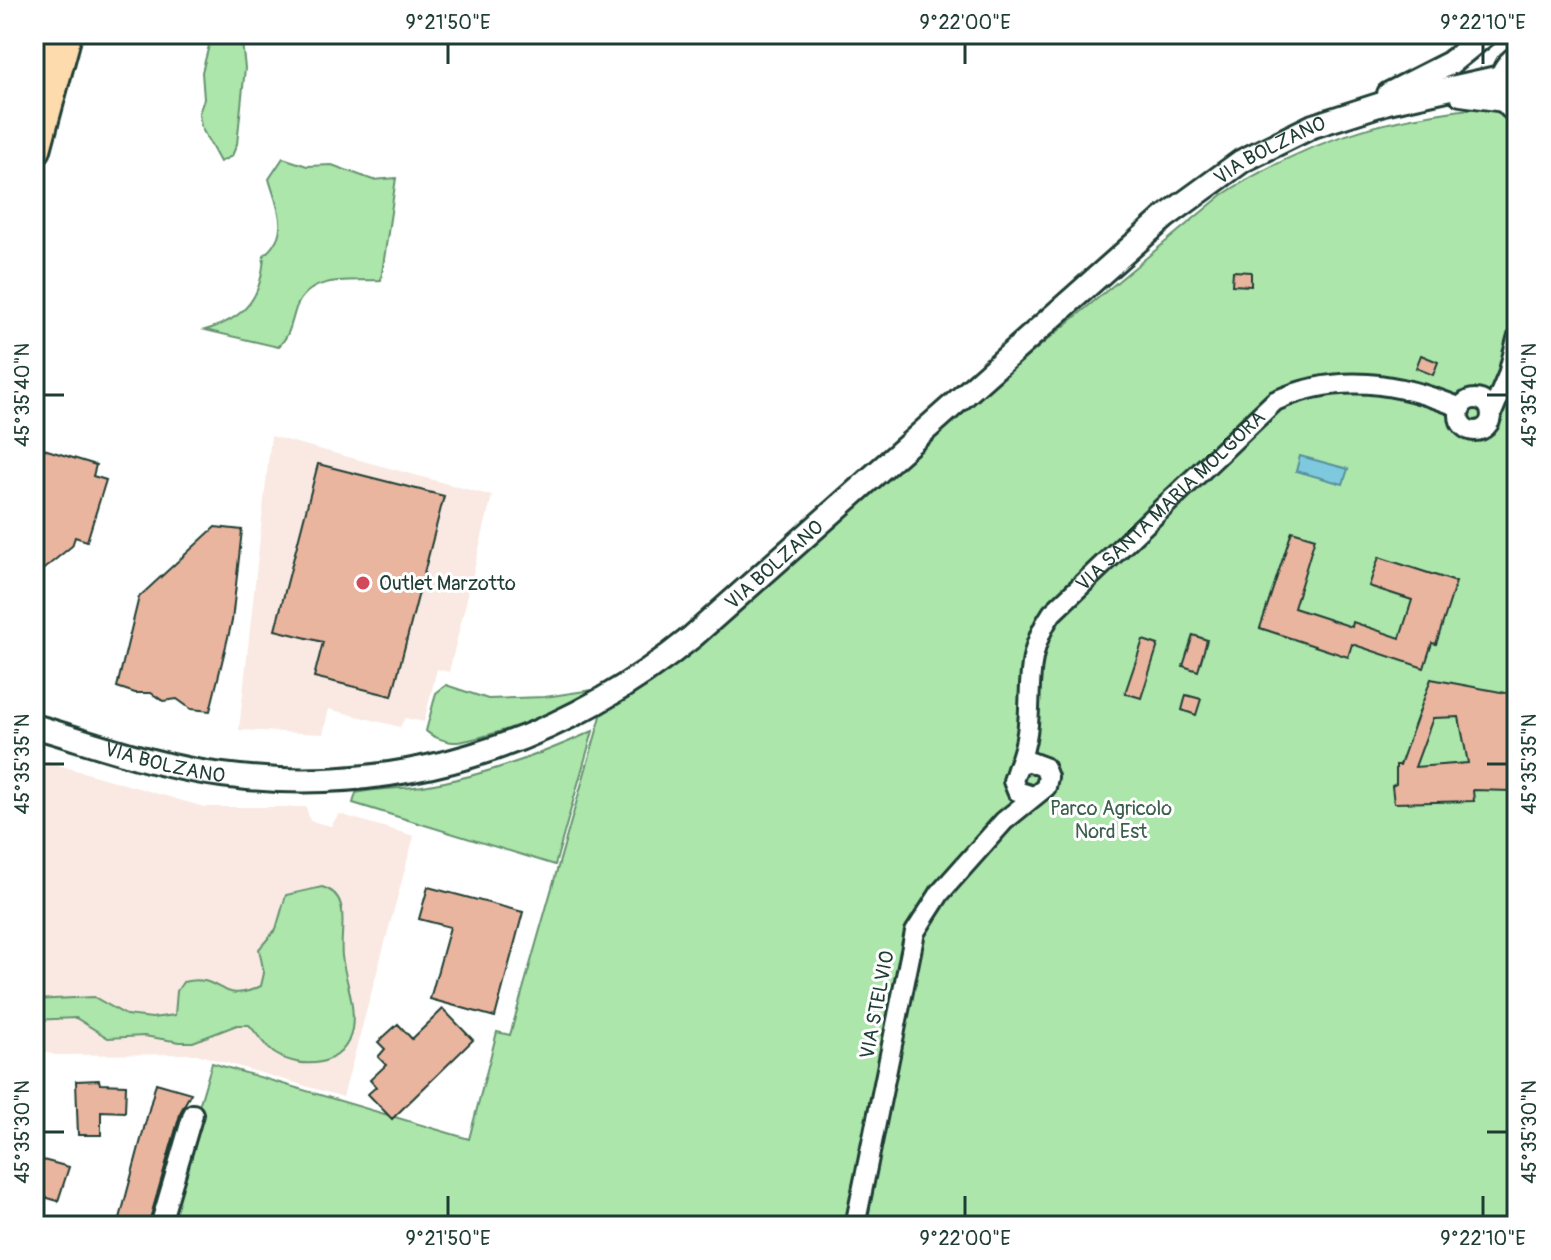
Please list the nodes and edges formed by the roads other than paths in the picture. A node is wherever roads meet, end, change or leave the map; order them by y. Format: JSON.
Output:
{"nodes":[{"id":1,"x":37,"y":34,"type":"edge"},
{"id":2,"x":64,"y":34,"type":"edge"},
{"id":3,"x":1486,"y":34,"type":"edge"},
{"id":4,"x":34,"y":41,"type":"edge"},
{"id":5,"x":1517,"y":42,"type":"edge"},
{"id":6,"x":1509,"y":82,"type":"edge"},
{"id":7,"x":34,"y":94,"type":"edge"},
{"id":8,"x":1358,"y":110,"type":"junction"},
{"id":9,"x":34,"y":149,"type":"edge"},
{"id":10,"x":1517,"y":339,"type":"edge"},
{"id":11,"x":34,"y":726,"type":"edge"},
{"id":12,"x":1028,"y":732,"type":"junction"},
{"id":13,"x":1040,"y":763,"type":"junction"},
{"id":14,"x":1018,"y":766,"type":"junction"},
{"id":15,"x":1014,"y":786,"type":"junction"},
{"id":16,"x":1033,"y":796,"type":"junction"},
{"id":17,"x":1004,"y":821,"type":"junction"},
{"id":18,"x":193,"y":1114,"type":"dead end"},
{"id":19,"x":160,"y":1226,"type":"edge"},
{"id":20,"x":855,"y":1226,"type":"edge"}],
"edges":[{"from":1,"to":4,"type":"highway"},
{"from":2,"to":7,"type":"highway"},
{"from":2,"to":9,"type":"highway"},
{"from":3,"to":8,"type":"street"},
{"from":5,"to":6,"type":"street"},
{"from":6,"to":8,"type":"street","name":"VIA BOLZANO"},
{"from":8,"to":11,"type":"street","name":"VIA BOLZANO"},
{"from":10,"to":12,"type":"street","name":"VIA SANTA MARIA MOLGORA"},
{"from":12,"to":13,"type":"street"},
{"from":12,"to":14,"type":"street"},
{"from":13,"to":14,"type":"street"},
{"from":13,"to":16,"type":"street"},
{"from":14,"to":15,"type":"street"},
{"from":15,"to":16,"type":"street"},
{"from":15,"to":17,"type":"street","name":"VIA STELVIO"},
{"from":16,"to":17,"type":"street","name":"VIA STELVIO"},
{"from":17,"to":20,"type":"street","name":"VIA STELVIO"},
{"from":18,"to":19,"type":"street"}]}
